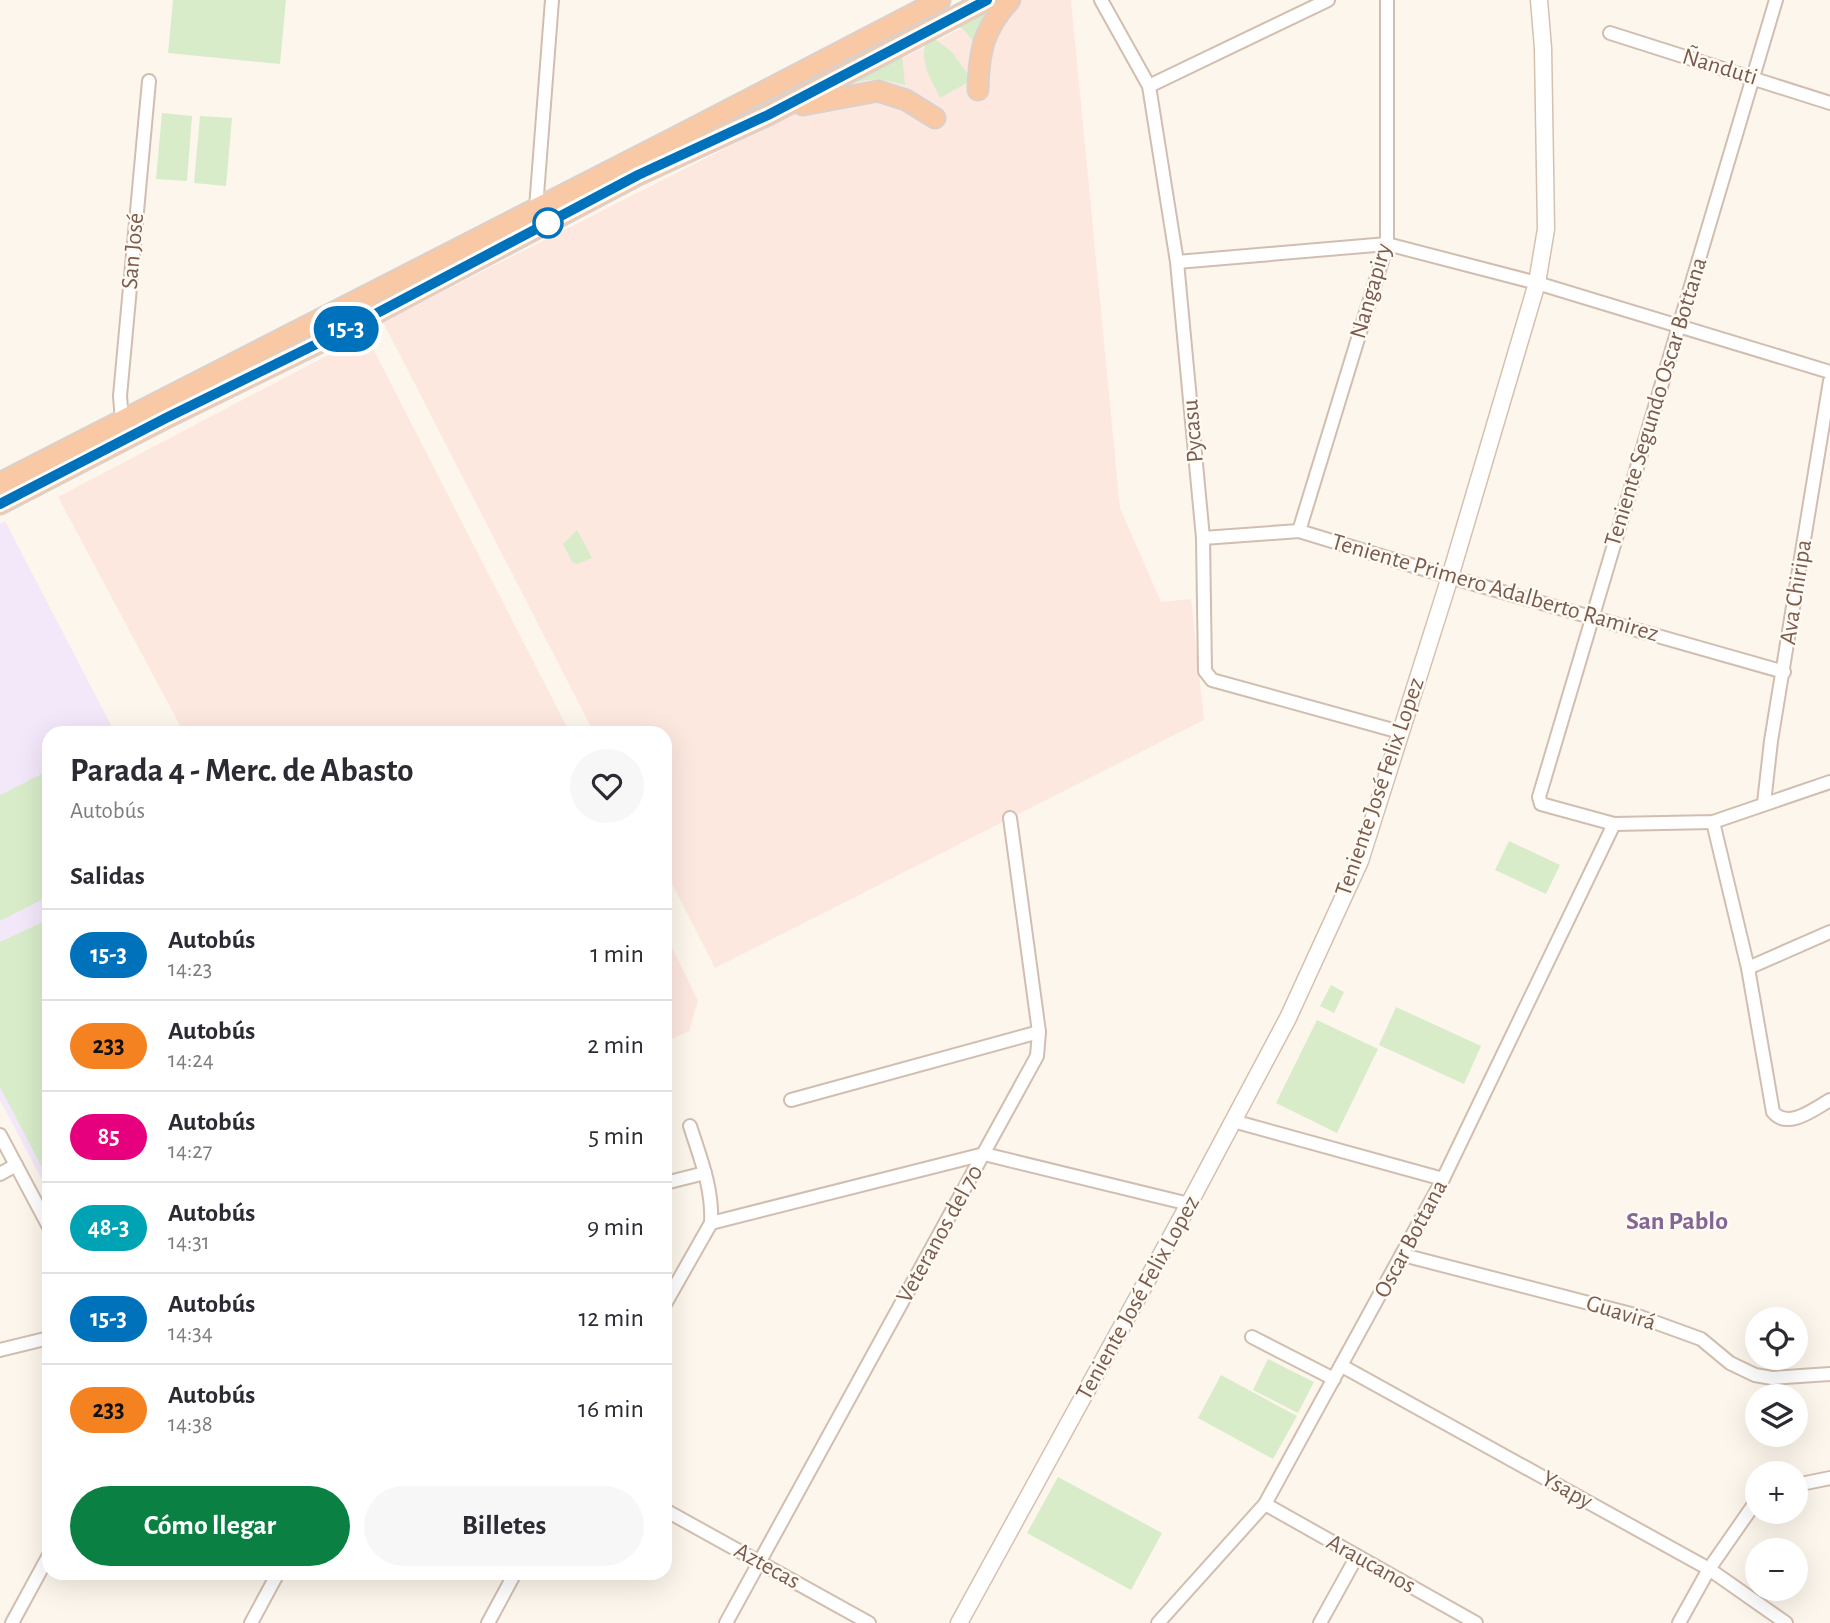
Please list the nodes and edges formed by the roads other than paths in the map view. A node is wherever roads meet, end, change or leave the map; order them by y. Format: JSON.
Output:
{"nodes":[{"id":1,"x":552,"y":0,"type":"edge"},
{"id":2,"x":957,"y":0,"type":"edge"},
{"id":3,"x":987,"y":0,"type":"edge"},
{"id":4,"x":1010,"y":0,"type":"edge"},
{"id":5,"x":1101,"y":0,"type":"edge"},
{"id":6,"x":1328,"y":0,"type":"edge"},
{"id":7,"x":1387,"y":0,"type":"edge"},
{"id":8,"x":1539,"y":0,"type":"edge"},
{"id":9,"x":1776,"y":0,"type":"edge"},
{"id":10,"x":936,"y":10,"type":"edge"},
{"id":11,"x":1610,"y":33,"type":"dead end"},
{"id":12,"x":1752,"y":77,"type":"junction"},
{"id":13,"x":149,"y":81,"type":"dead end"},
{"id":14,"x":1149,"y":86,"type":"junction"},
{"id":15,"x":978,"y":90,"type":"dead end"},
{"id":16,"x":1830,"y":103,"type":"edge"},
{"id":17,"x":775,"y":112,"type":"junction"},
{"id":18,"x":935,"y":118,"type":"dead end"},
{"id":19,"x":536,"y":208,"type":"junction"},
{"id":20,"x":466,"y":244,"type":"junction"},
{"id":21,"x":1387,"y":244,"type":"junction"},
{"id":22,"x":1177,"y":262,"type":"junction"},
{"id":23,"x":1536,"y":284,"type":"junction"},
{"id":24,"x":365,"y":315,"type":"junction"},
{"id":25,"x":1680,"y":327,"type":"junction"},
{"id":26,"x":239,"y":361,"type":"junction"},
{"id":27,"x":1830,"y":372,"type":"edge"},
{"id":28,"x":1830,"y":382,"type":"edge"},
{"id":29,"x":122,"y":421,"type":"junction"},
{"id":30,"x":1825,"y":440,"type":"edge"},
{"id":31,"x":0,"y":483,"type":"edge"},
{"id":32,"x":0,"y":504,"type":"edge"},
{"id":33,"x":1299,"y":531,"type":"junction"},
{"id":34,"x":1203,"y":537,"type":"junction"},
{"id":35,"x":1450,"y":578,"type":"junction"},
{"id":36,"x":1591,"y":617,"type":"junction"},
{"id":37,"x":1784,"y":672,"type":"junction"},
{"id":38,"x":1400,"y":732,"type":"junction"},
{"id":39,"x":1830,"y":782,"type":"edge"},
{"id":40,"x":1764,"y":803,"type":"junction"},
{"id":41,"x":1010,"y":818,"type":"dead end"},
{"id":42,"x":1713,"y":822,"type":"junction"},
{"id":43,"x":1614,"y":824,"type":"junction"},
{"id":44,"x":1830,"y":932,"type":"edge"},
{"id":45,"x":1748,"y":968,"type":"junction"},
{"id":46,"x":1039,"y":1032,"type":"junction"},
{"id":47,"x":791,"y":1100,"type":"dead end"},
{"id":48,"x":1830,"y":1100,"type":"edge"},
{"id":49,"x":1233,"y":1121,"type":"junction"},
{"id":50,"x":690,"y":1126,"type":"dead end"},
{"id":51,"x":0,"y":1135,"type":"edge"},
{"id":52,"x":984,"y":1154,"type":"junction"},
{"id":53,"x":16,"y":1165,"type":"junction"},
{"id":54,"x":705,"y":1173,"type":"junction"},
{"id":55,"x":0,"y":1174,"type":"edge"},
{"id":56,"x":1443,"y":1179,"type":"junction"},
{"id":57,"x":672,"y":1181,"type":"edge"},
{"id":58,"x":1189,"y":1204,"type":"junction"},
{"id":59,"x":42,"y":1214,"type":"edge"},
{"id":60,"x":711,"y":1223,"type":"junction"},
{"id":61,"x":1403,"y":1255,"type":"junction"},
{"id":62,"x":672,"y":1292,"type":"edge"},
{"id":63,"x":1252,"y":1337,"type":"dead end"},
{"id":64,"x":42,"y":1340,"type":"edge"},
{"id":65,"x":0,"y":1350,"type":"edge"},
{"id":66,"x":1342,"y":1366,"type":"junction"},
{"id":67,"x":1830,"y":1374,"type":"edge"},
{"id":68,"x":1334,"y":1379,"type":"junction"},
{"id":69,"x":1830,"y":1478,"type":"edge"},
{"id":70,"x":1808,"y":1483,"type":"edge"},
{"id":71,"x":1265,"y":1504,"type":"junction"},
{"id":72,"x":672,"y":1514,"type":"edge"},
{"id":73,"x":1745,"y":1517,"type":"edge"},
{"id":74,"x":1357,"y":1556,"type":"junction"},
{"id":75,"x":760,"y":1562,"type":"junction"},
{"id":76,"x":42,"y":1568,"type":"edge"},
{"id":77,"x":1709,"y":1569,"type":"junction"},
{"id":78,"x":274,"y":1580,"type":"edge"},
{"id":79,"x":511,"y":1580,"type":"edge"},
{"id":80,"x":12,"y":1623,"type":"edge"},
{"id":81,"x":251,"y":1623,"type":"edge"},
{"id":82,"x":488,"y":1623,"type":"edge"},
{"id":83,"x":726,"y":1623,"type":"edge"},
{"id":84,"x":869,"y":1623,"type":"edge"},
{"id":85,"x":959,"y":1623,"type":"edge"},
{"id":86,"x":1158,"y":1623,"type":"edge"},
{"id":87,"x":1320,"y":1623,"type":"edge"},
{"id":88,"x":1476,"y":1623,"type":"edge"},
{"id":89,"x":1679,"y":1623,"type":"edge"},
{"id":90,"x":1786,"y":1623,"type":"edge"}],
"edges":[{"from":1,"to":19,"type":"street"},
{"from":2,"to":10,"type":"highway"},
{"from":3,"to":10,"type":"highway"},
{"from":4,"to":15,"type":"highway"},
{"from":5,"to":14,"type":"street","name":"Pycasu"},
{"from":6,"to":14,"type":"street"},
{"from":7,"to":21,"type":"street","name":"Nangapiry"},
{"from":8,"to":23,"type":"main road","name":"Teniente José Felix Lopez"},
{"from":9,"to":12,"type":"street","name":"Teniente Segundo Oscar Bottana"},
{"from":10,"to":17,"type":"highway"},
{"from":10,"to":19,"type":"highway"},
{"from":11,"to":12,"type":"street","name":"Ñanduti"},
{"from":12,"to":16,"type":"street","name":"Ñanduti"},
{"from":12,"to":25,"type":"street","name":"Teniente Segundo Oscar Bottana"},
{"from":13,"to":29,"type":"street","name":"San José"},
{"from":14,"to":22,"type":"street","name":"Pycasu"},
{"from":17,"to":18,"type":"highway"},
{"from":17,"to":24,"type":"highway"},
{"from":19,"to":20,"type":"highway"},
{"from":20,"to":24,"type":"highway"},
{"from":20,"to":26,"type":"highway"},
{"from":21,"to":22,"type":"street"},
{"from":21,"to":23,"type":"street"},
{"from":21,"to":33,"type":"street","name":"Nangapiry"},
{"from":22,"to":34,"type":"street","name":"Pycasu"},
{"from":23,"to":25,"type":"street"},
{"from":23,"to":35,"type":"main road","name":"Teniente José Felix Lopez"},
{"from":24,"to":26,"type":"highway"},
{"from":24,"to":32,"type":"highway"},
{"from":25,"to":27,"type":"street"},
{"from":25,"to":36,"type":"street","name":"Teniente Segundo Oscar Bottana"},
{"from":26,"to":29,"type":"highway"},
{"from":28,"to":30,"type":"street","name":"Ava Chiripa"},
{"from":29,"to":31,"type":"highway"},
{"from":30,"to":37,"type":"street","name":"Ava Chiripa"},
{"from":33,"to":34,"type":"street","name":"Teniente Primero Adalberto Ramirez"},
{"from":33,"to":35,"type":"street","name":"Teniente Primero Adalberto Ramirez"},
{"from":34,"to":38,"type":"street","name":"Pycasu"},
{"from":35,"to":36,"type":"street","name":"Teniente Primero Adalberto Ramirez"},
{"from":35,"to":38,"type":"main road","name":"Teniente José Felix Lopez"},
{"from":36,"to":37,"type":"street","name":"Teniente Primero Adalberto Ramirez"},
{"from":36,"to":43,"type":"street","name":"Teniente Segundo Oscar Bottana"},
{"from":37,"to":40,"type":"street","name":"Ava Chiripa"},
{"from":38,"to":49,"type":"main road","name":"Teniente José Felix Lopez"},
{"from":39,"to":40,"type":"street"},
{"from":40,"to":42,"type":"street"},
{"from":41,"to":46,"type":"street","name":"Veteranos del 70"},
{"from":42,"to":43,"type":"street"},
{"from":42,"to":45,"type":"street"},
{"from":43,"to":56,"type":"street","name":"Oscar Bottana"},
{"from":44,"to":45,"type":"street"},
{"from":45,"to":48,"type":"street"},
{"from":46,"to":47,"type":"street"},
{"from":46,"to":52,"type":"street","name":"Veteranos del 70"},
{"from":49,"to":56,"type":"street"},
{"from":49,"to":58,"type":"main road","name":"Teniente José Felix Lopez"},
{"from":50,"to":54,"type":"street"},
{"from":51,"to":53,"type":"street"},
{"from":52,"to":58,"type":"street"},
{"from":52,"to":60,"type":"street"},
{"from":52,"to":75,"type":"street","name":"Veteranos del 70"},
{"from":53,"to":55,"type":"street"},
{"from":53,"to":59,"type":"street"},
{"from":54,"to":57,"type":"street"},
{"from":54,"to":60,"type":"street"},
{"from":56,"to":61,"type":"street","name":"Oscar Bottana"},
{"from":58,"to":85,"type":"main road","name":"Teniente José Felix Lopez"},
{"from":60,"to":62,"type":"street"},
{"from":61,"to":66,"type":"street","name":"Oscar Bottana"},
{"from":61,"to":67,"type":"street","name":"Guavirá"},
{"from":63,"to":68,"type":"street"},
{"from":64,"to":65,"type":"street"},
{"from":66,"to":68,"type":"street","name":"Oscar Bottana"},
{"from":66,"to":77,"type":"street","name":"Ysapy"},
{"from":68,"to":71,"type":"street","name":"Oscar Bottana"},
{"from":69,"to":70,"type":"street"},
{"from":71,"to":74,"type":"street","name":"Araucanos"},
{"from":71,"to":86,"type":"street","name":"Oscar Bottana"},
{"from":72,"to":75,"type":"street","name":"Aztecas"},
{"from":73,"to":77,"type":"street"},
{"from":74,"to":87,"type":"street"},
{"from":74,"to":88,"type":"street","name":"Araucanos"},
{"from":75,"to":83,"type":"street","name":"Veteranos del 70"},
{"from":75,"to":84,"type":"street","name":"Aztecas"},
{"from":76,"to":80,"type":"street"},
{"from":77,"to":89,"type":"street"},
{"from":77,"to":90,"type":"street","name":"Ysapy"},
{"from":78,"to":81,"type":"street"},
{"from":79,"to":82,"type":"street"}]}
